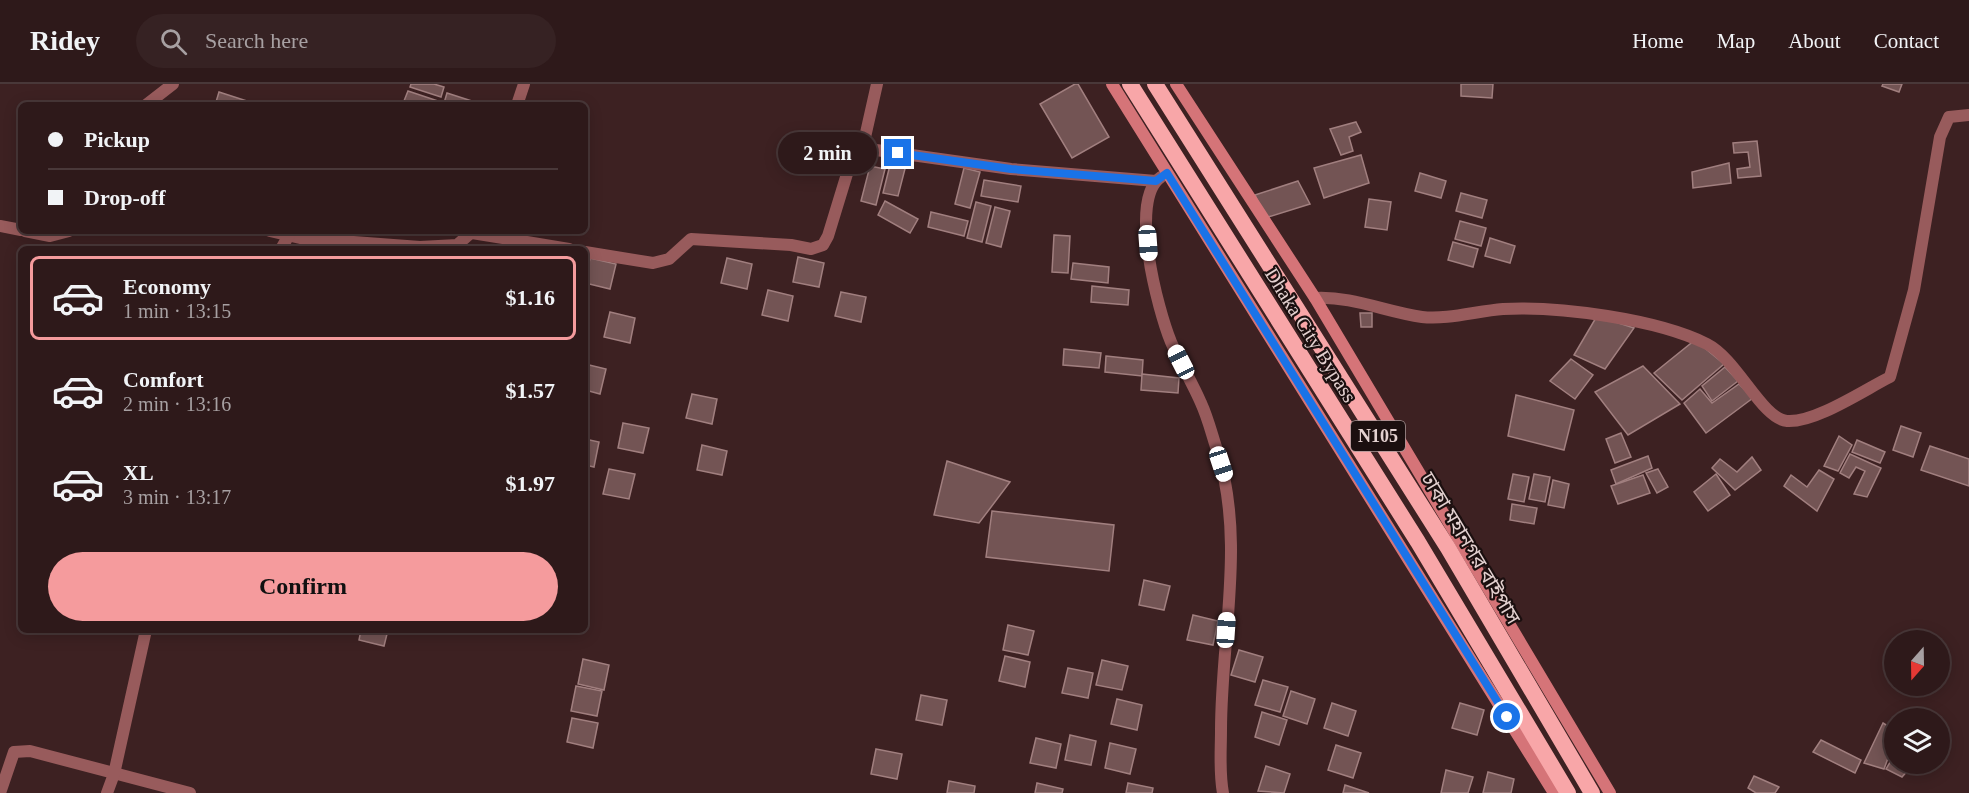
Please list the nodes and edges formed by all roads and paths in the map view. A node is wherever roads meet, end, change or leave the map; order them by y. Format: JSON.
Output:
{"nodes":[{"id":1,"x":173,"y":84,"type":"edge"},
{"id":2,"x":524,"y":84,"type":"edge"},
{"id":3,"x":877,"y":84,"type":"edge"},
{"id":4,"x":1112,"y":84,"type":"edge"},
{"id":5,"x":1130,"y":84,"type":"edge"},
{"id":6,"x":1155,"y":84,"type":"edge"},
{"id":7,"x":1176,"y":84,"type":"edge"},
{"id":8,"x":150,"y":102,"type":"edge"},
{"id":9,"x":518,"y":102,"type":"edge"},
{"id":10,"x":1969,"y":115,"type":"edge"},
{"id":11,"x":861,"y":155,"type":"junction"},
{"id":12,"x":1167,"y":173,"type":"junction"},
{"id":13,"x":1156,"y":181,"type":"junction"},
{"id":14,"x":0,"y":226,"type":"edge"},
{"id":15,"x":18,"y":230,"type":"edge"},
{"id":16,"x":39,"y":234,"type":"edge"},
{"id":17,"x":58,"y":234,"type":"edge"},
{"id":18,"x":284,"y":234,"type":"edge"},
{"id":19,"x":470,"y":234,"type":"edge"},
{"id":20,"x":483,"y":234,"type":"edge"},
{"id":21,"x":289,"y":235,"type":"junction"},
{"id":22,"x":283,"y":246,"type":"edge"},
{"id":23,"x":409,"y":246,"type":"edge"},
{"id":24,"x":438,"y":246,"type":"edge"},
{"id":25,"x":552,"y":246,"type":"edge"},
{"id":26,"x":588,"y":252,"type":"edge"},
{"id":27,"x":1315,"y":298,"type":"junction"},
{"id":28,"x":145,"y":633,"type":"edge"},
{"id":29,"x":114,"y":774,"type":"junction"},
{"id":30,"x":0,"y":793,"type":"edge"},
{"id":31,"x":106,"y":793,"type":"edge"},
{"id":32,"x":190,"y":793,"type":"edge"},
{"id":33,"x":1223,"y":793,"type":"edge"},
{"id":34,"x":1554,"y":793,"type":"edge"},
{"id":35,"x":1568,"y":793,"type":"edge"},
{"id":36,"x":1592,"y":793,"type":"edge"},
{"id":37,"x":1610,"y":793,"type":"edge"}],
"edges":[{"from":1,"to":8,"type":"street"},
{"from":2,"to":9,"type":"street"},
{"from":3,"to":11,"type":"street"},
{"from":4,"to":12,"type":"main road"},
{"from":5,"to":35,"type":"highway","name":"Dhaka City Bypass","number":"N105"},
{"from":6,"to":36,"type":"highway","name":"ঢাকা মহানগর বাইপাস","number":"N105"},
{"from":7,"to":27,"type":"main road"},
{"from":10,"to":27,"type":"street"},
{"from":11,"to":13,"type":"street"},
{"from":11,"to":26,"type":"street"},
{"from":12,"to":13,"type":"street"},
{"from":12,"to":34,"type":"main road"},
{"from":13,"to":33,"type":"street"},
{"from":14,"to":15,"type":"street"},
{"from":16,"to":17,"type":"street"},
{"from":18,"to":21,"type":"street"},
{"from":19,"to":24,"type":"street"},
{"from":20,"to":25,"type":"street"},
{"from":21,"to":22,"type":"street"},
{"from":21,"to":23,"type":"street"},
{"from":27,"to":37,"type":"main road"},
{"from":28,"to":29,"type":"street"},
{"from":29,"to":30,"type":"street"},
{"from":29,"to":31,"type":"street"},
{"from":29,"to":32,"type":"street"}]}
